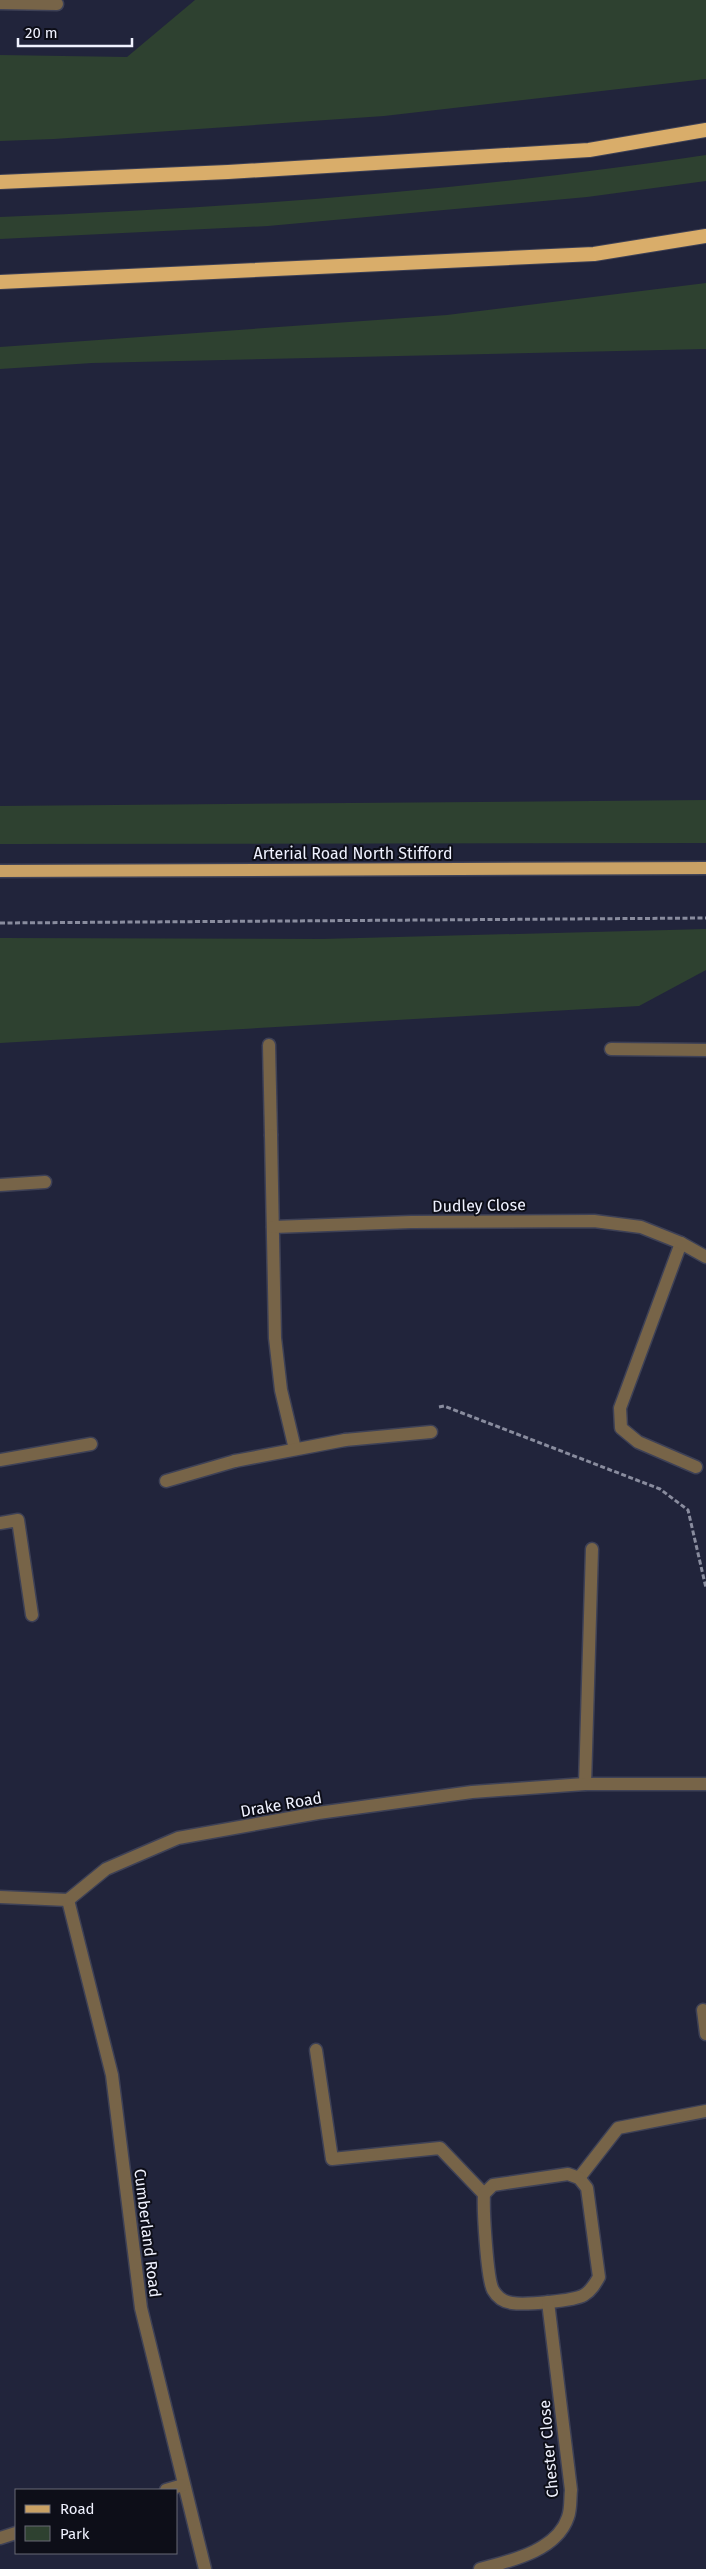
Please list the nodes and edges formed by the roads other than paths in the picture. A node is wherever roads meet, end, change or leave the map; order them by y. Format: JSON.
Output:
{"nodes":[{"id":1,"x":0,"y":3,"type":"edge"},
{"id":2,"x":58,"y":4,"type":"dead end"},
{"id":3,"x":706,"y":130,"type":"edge"},
{"id":4,"x":0,"y":182,"type":"edge"},
{"id":5,"x":706,"y":236,"type":"edge"},
{"id":6,"x":0,"y":282,"type":"edge"},
{"id":7,"x":706,"y":868,"type":"edge"},
{"id":8,"x":0,"y":871,"type":"edge"},
{"id":9,"x":270,"y":1045,"type":"dead end"},
{"id":10,"x":611,"y":1049,"type":"dead end"},
{"id":11,"x":706,"y":1050,"type":"edge"},
{"id":12,"x":45,"y":1182,"type":"dead end"},
{"id":13,"x":0,"y":1185,"type":"edge"},
{"id":14,"x":273,"y":1227,"type":"junction"},
{"id":15,"x":681,"y":1243,"type":"junction"},
{"id":16,"x":706,"y":1257,"type":"edge"},
{"id":17,"x":431,"y":1432,"type":"dead end"},
{"id":18,"x":92,"y":1444,"type":"dead end"},
{"id":19,"x":295,"y":1449,"type":"junction"},
{"id":20,"x":0,"y":1460,"type":"edge"},
{"id":21,"x":696,"y":1467,"type":"dead end"},
{"id":22,"x":166,"y":1481,"type":"dead end"},
{"id":23,"x":0,"y":1523,"type":"edge"},
{"id":24,"x":592,"y":1549,"type":"dead end"},
{"id":25,"x":32,"y":1615,"type":"dead end"},
{"id":26,"x":585,"y":1784,"type":"junction"},
{"id":27,"x":706,"y":1784,"type":"edge"},
{"id":28,"x":0,"y":1898,"type":"edge"},
{"id":29,"x":68,"y":1900,"type":"junction"},
{"id":30,"x":703,"y":2010,"type":"dead end"},
{"id":31,"x":706,"y":2034,"type":"edge"},
{"id":32,"x":316,"y":2050,"type":"dead end"},
{"id":33,"x":706,"y":2111,"type":"edge"},
{"id":34,"x":579,"y":2178,"type":"junction"},
{"id":35,"x":484,"y":2194,"type":"junction"},
{"id":36,"x":548,"y":2302,"type":"junction"},
{"id":37,"x":183,"y":2485,"type":"junction"},
{"id":38,"x":169,"y":2489,"type":"edge"},
{"id":39,"x":15,"y":2533,"type":"edge"},
{"id":40,"x":0,"y":2538,"type":"edge"},
{"id":41,"x":205,"y":2569,"type":"edge"},
{"id":42,"x":480,"y":2569,"type":"edge"}],
"edges":[{"from":1,"to":2,"type":"street"},
{"from":3,"to":4,"type":"highway"},
{"from":5,"to":6,"type":"highway"},
{"from":7,"to":8,"type":"main road","name":"Arterial Road North Stifford"},
{"from":9,"to":14,"type":"street"},
{"from":10,"to":11,"type":"street"},
{"from":12,"to":13,"type":"street"},
{"from":14,"to":15,"type":"street","name":"Dudley Close"},
{"from":14,"to":19,"type":"street"},
{"from":15,"to":16,"type":"street","name":"Dudley Close"},
{"from":15,"to":21,"type":"street"},
{"from":17,"to":19,"type":"street"},
{"from":18,"to":20,"type":"street"},
{"from":19,"to":22,"type":"street"},
{"from":23,"to":25,"type":"street"},
{"from":24,"to":26,"type":"street"},
{"from":26,"to":27,"type":"street","name":"Drake Road"},
{"from":26,"to":29,"type":"street","name":"Drake Road"},
{"from":28,"to":29,"type":"street"},
{"from":29,"to":37,"type":"street","name":"Cumberland Road"},
{"from":30,"to":31,"type":"street"},
{"from":32,"to":35,"type":"street"},
{"from":33,"to":34,"type":"street"},
{"from":34,"to":35,"type":"street"},
{"from":34,"to":36,"type":"street"},
{"from":35,"to":36,"type":"street"},
{"from":36,"to":42,"type":"street","name":"Chester Close"},
{"from":37,"to":38,"type":"street"},
{"from":37,"to":41,"type":"street","name":"Cumberland Road"},
{"from":39,"to":40,"type":"street"}]}
